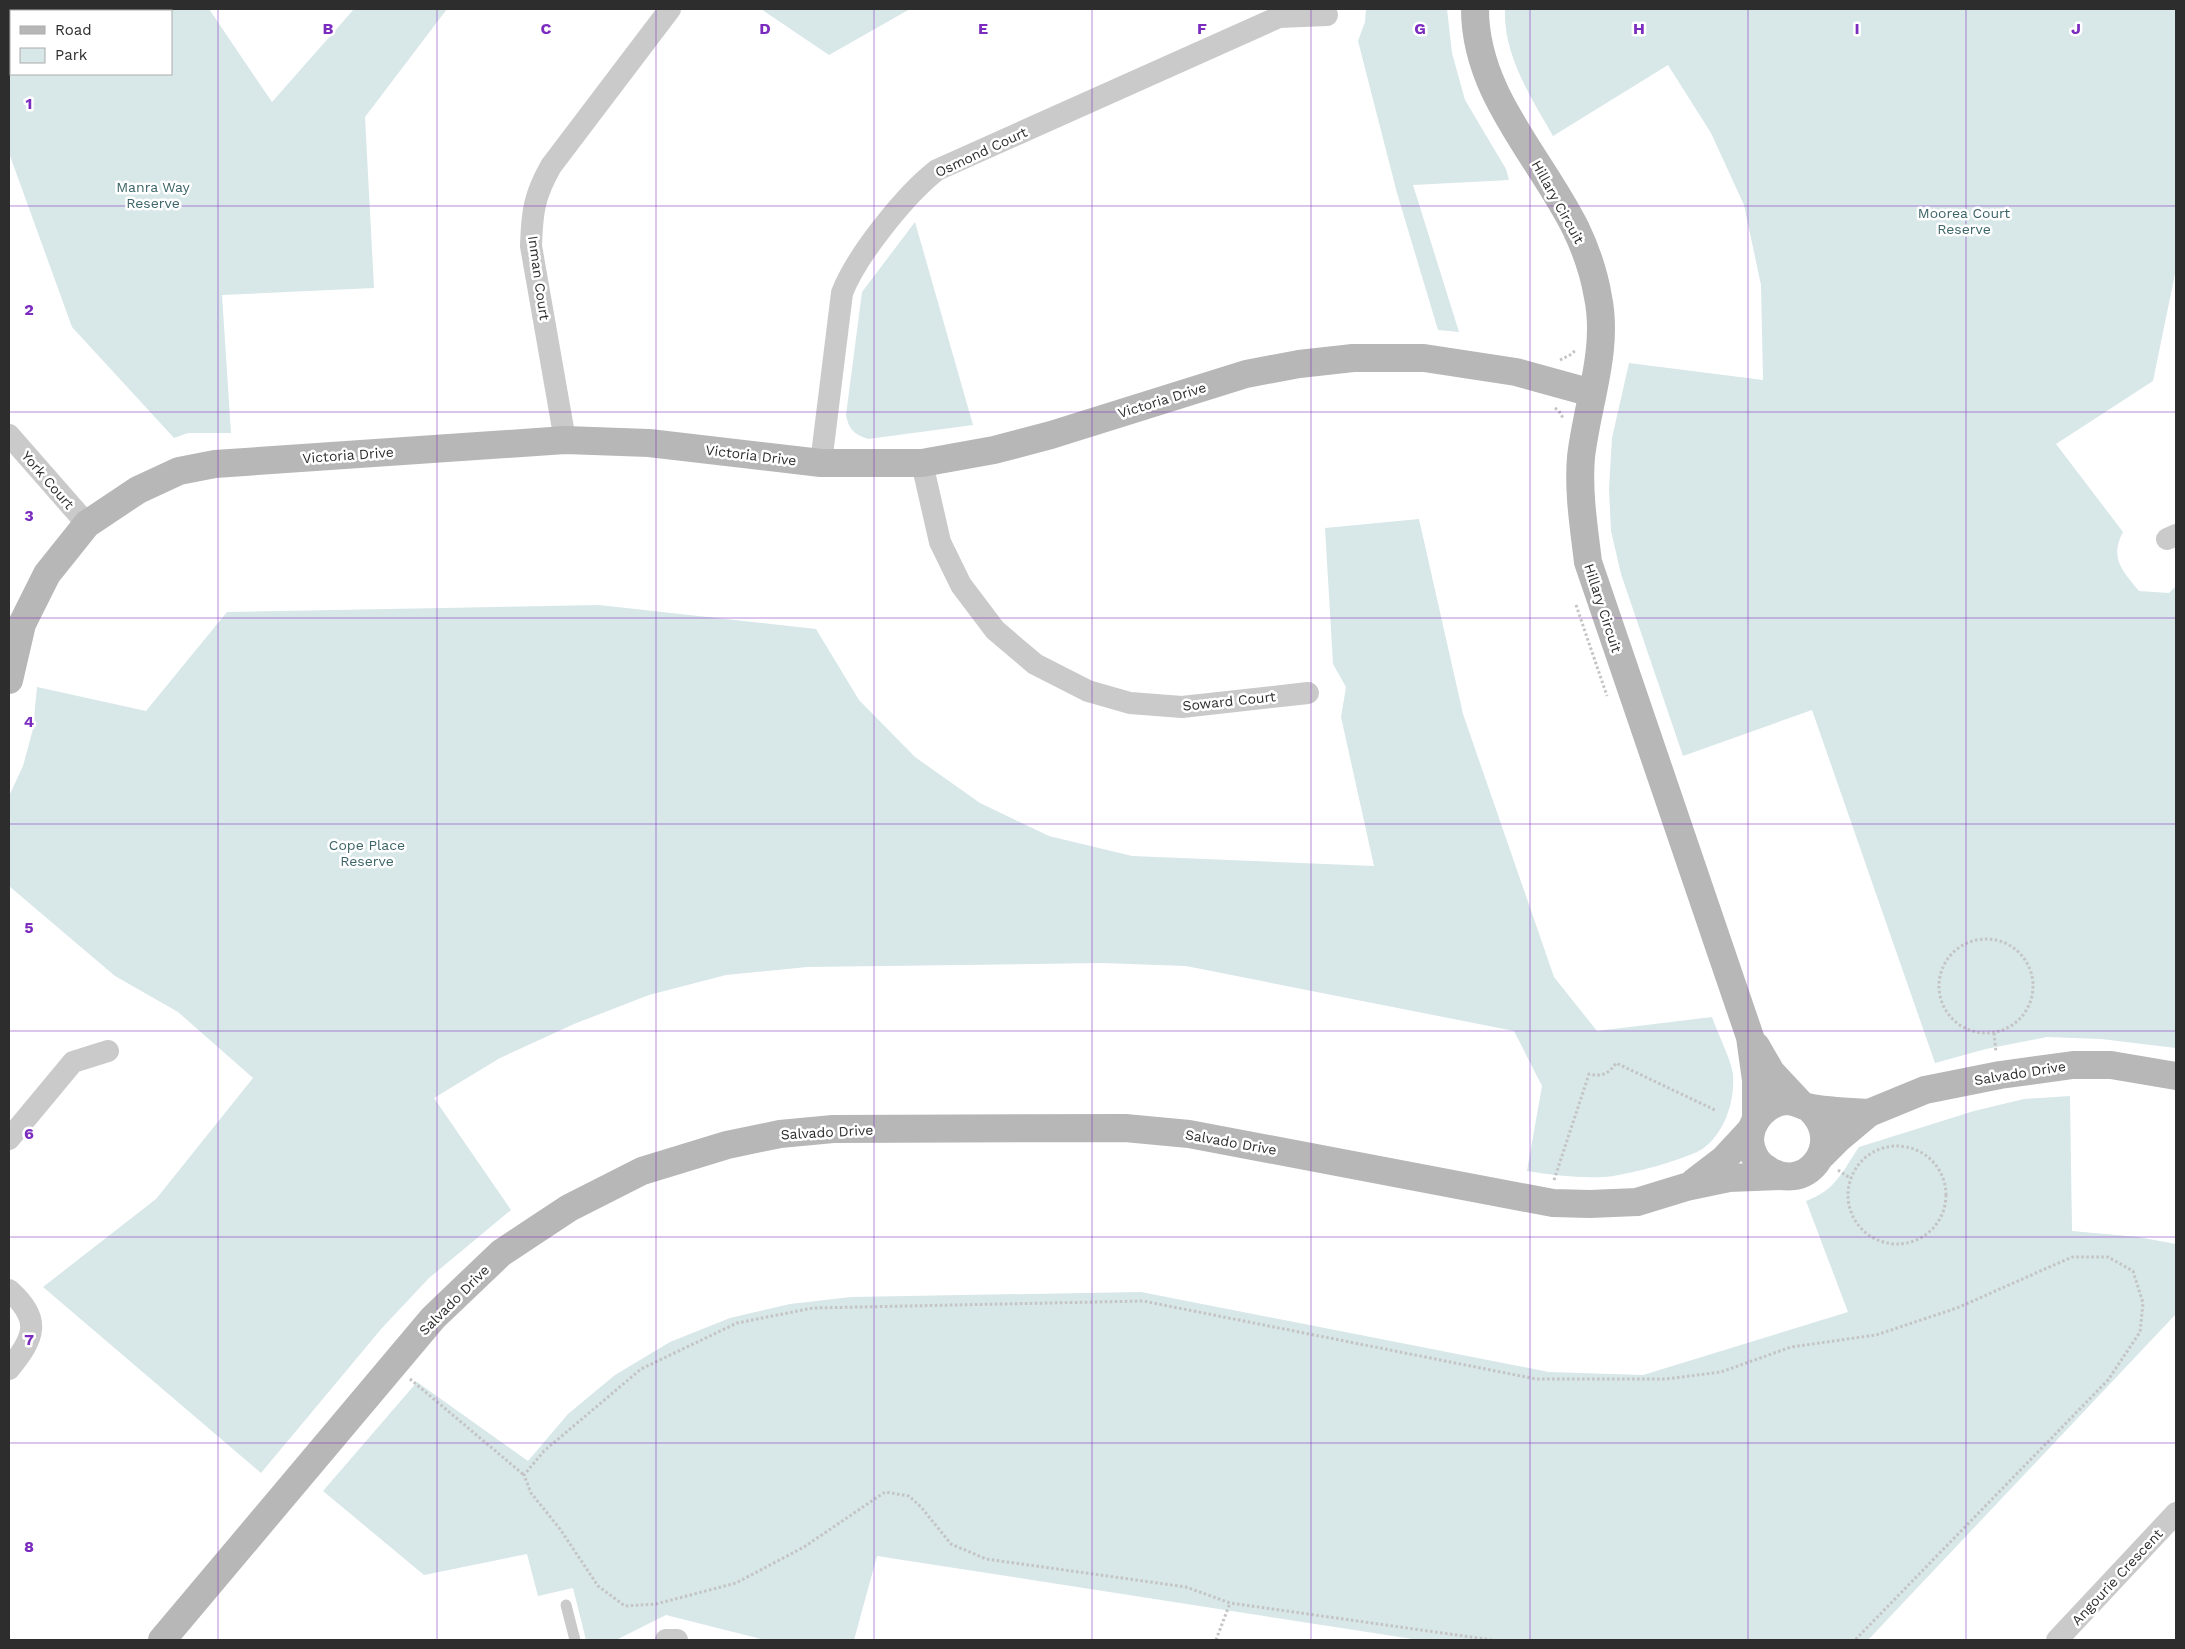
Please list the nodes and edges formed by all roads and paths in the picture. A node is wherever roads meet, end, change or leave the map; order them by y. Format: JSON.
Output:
{"nodes":[{"id":1,"x":670,"y":9,"type":"edge"},
{"id":2,"x":1474,"y":9,"type":"edge"},
{"id":3,"x":1327,"y":15,"type":"dead end"},
{"id":4,"x":1578,"y":346,"type":"dead end"},
{"id":5,"x":1556,"y":366,"type":"dead end"},
{"id":6,"x":1592,"y":393,"type":"junction"},
{"id":7,"x":9,"y":435,"type":"edge"},
{"id":8,"x":565,"y":440,"type":"junction"},
{"id":9,"x":821,"y":463,"type":"junction"},
{"id":10,"x":922,"y":463,"type":"junction"},
{"id":11,"x":87,"y":524,"type":"junction"},
{"id":12,"x":9,"y":680,"type":"edge"},
{"id":13,"x":1308,"y":693,"type":"dead end"},
{"id":14,"x":1994,"y":1033,"type":"junction"},
{"id":15,"x":1750,"y":1037,"type":"junction"},
{"id":16,"x":108,"y":1051,"type":"dead end"},
{"id":17,"x":1998,"y":1060,"type":"dead end"},
{"id":18,"x":2176,"y":1076,"type":"edge"},
{"id":19,"x":1805,"y":1105,"type":"junction"},
{"id":20,"x":1715,"y":1110,"type":"dead end"},
{"id":21,"x":1869,"y":1113,"type":"junction"},
{"id":22,"x":1754,"y":1124,"type":"junction"},
{"id":23,"x":9,"y":1139,"type":"edge"},
{"id":24,"x":1829,"y":1162,"type":"junction"},
{"id":25,"x":1782,"y":1176,"type":"junction"},
{"id":26,"x":1850,"y":1178,"type":"junction"},
{"id":27,"x":1553,"y":1181,"type":"dead end"},
{"id":28,"x":1686,"y":1187,"type":"junction"},
{"id":29,"x":9,"y":1290,"type":"edge"},
{"id":30,"x":393,"y":1364,"type":"junction"},
{"id":31,"x":9,"y":1369,"type":"edge"},
{"id":32,"x":524,"y":1475,"type":"junction"},
{"id":33,"x":2176,"y":1513,"type":"edge"},
{"id":34,"x":1230,"y":1604,"type":"junction"},
{"id":35,"x":566,"y":1605,"type":"dead end"},
{"id":36,"x":162,"y":1640,"type":"edge"},
{"id":37,"x":574,"y":1640,"type":"edge"},
{"id":38,"x":666,"y":1640,"type":"edge"},
{"id":39,"x":677,"y":1640,"type":"edge"},
{"id":40,"x":1216,"y":1640,"type":"edge"},
{"id":41,"x":1492,"y":1640,"type":"edge"},
{"id":42,"x":1855,"y":1640,"type":"edge"},
{"id":43,"x":2057,"y":1640,"type":"edge"}],
"edges":[{"from":1,"to":8,"type":"street","name":"Inman Court"},
{"from":2,"to":6,"type":"street","name":"Hillary Circuit"},
{"from":3,"to":9,"type":"street","name":"Osmond Court"},
{"from":4,"to":5,"type":"path"},
{"from":6,"to":10,"type":"street","name":"Victoria Drive"},
{"from":6,"to":15,"type":"street","name":"Hillary Circuit"},
{"from":7,"to":11,"type":"street","name":"York Court"},
{"from":8,"to":9,"type":"street","name":"Victoria Drive"},
{"from":8,"to":11,"type":"street","name":"Victoria Drive"},
{"from":9,"to":10,"type":"street","name":"Victoria Drive"},
{"from":10,"to":13,"type":"street","name":"Soward Court"},
{"from":11,"to":12,"type":"street","name":"Victoria Drive"},
{"from":14,"to":14,"type":"path"},
{"from":14,"to":17,"type":"path"},
{"from":15,"to":19,"type":"street","name":"Hillary Circuit"},
{"from":15,"to":22,"type":"street","name":"Hillary Circuit"},
{"from":16,"to":23,"type":"street"},
{"from":18,"to":21,"type":"street","name":"Salvado Drive"},
{"from":19,"to":21,"type":"street","name":"Salvado Drive"},
{"from":19,"to":22,"type":"street","name":"Salvado Drive"},
{"from":19,"to":24,"type":"street"},
{"from":20,"to":27,"type":"path"},
{"from":21,"to":24,"type":"street","name":"Salvado Drive"},
{"from":22,"to":25,"type":"street"},
{"from":22,"to":28,"type":"street","name":"Salvado Drive"},
{"from":24,"to":25,"type":"street","name":"Salvado Drive"},
{"from":24,"to":26,"type":"path"},
{"from":25,"to":28,"type":"street","name":"Salvado Drive"},
{"from":26,"to":26,"type":"path"},
{"from":28,"to":30,"type":"street","name":"Salvado Drive"},
{"from":29,"to":31,"type":"street"},
{"from":30,"to":32,"type":"path"},
{"from":30,"to":36,"type":"street","name":"Salvado Drive"},
{"from":32,"to":34,"type":"path"},
{"from":32,"to":42,"type":"path"},
{"from":33,"to":43,"type":"street","name":"Angourie Crescent"},
{"from":34,"to":40,"type":"path"},
{"from":34,"to":41,"type":"path"},
{"from":35,"to":37,"type":"lane"},
{"from":38,"to":39,"type":"street"}]}
